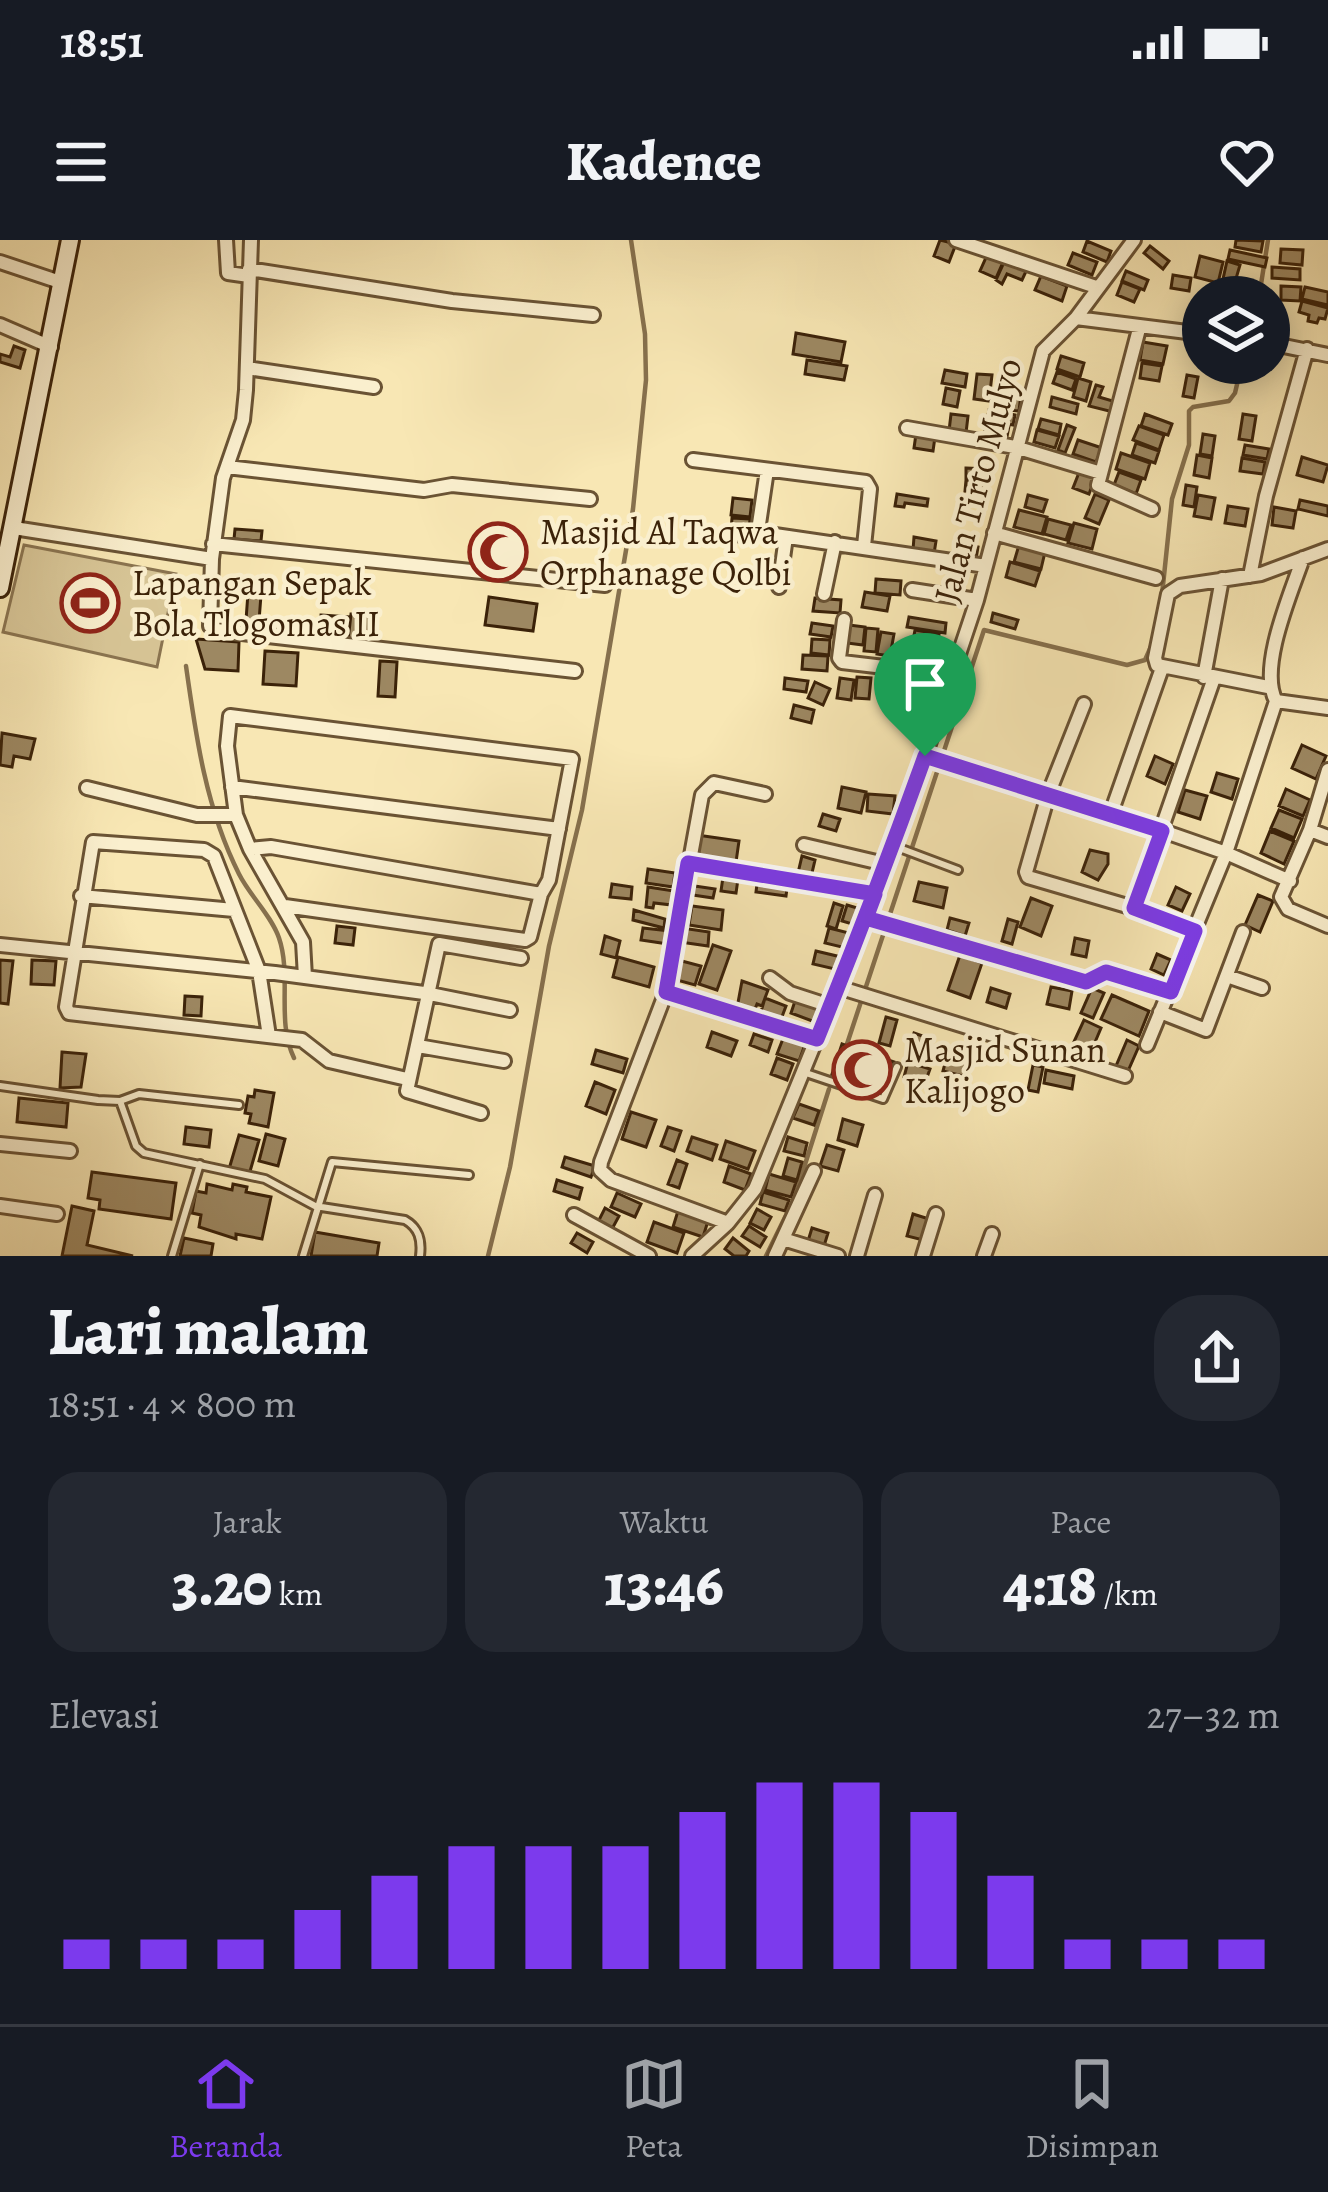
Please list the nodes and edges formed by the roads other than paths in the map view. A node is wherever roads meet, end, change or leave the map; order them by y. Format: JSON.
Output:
{"nodes":[{"id":1,"x":70,"y":240,"type":"edge"},
{"id":2,"x":226,"y":240,"type":"edge"},
{"id":3,"x":251,"y":240,"type":"edge"},
{"id":4,"x":956,"y":240,"type":"edge"},
{"id":5,"x":1134,"y":240,"type":"edge"},
{"id":6,"x":0,"y":262,"type":"edge"},
{"id":7,"x":249,"y":273,"type":"junction"},
{"id":8,"x":63,"y":284,"type":"junction"},
{"id":9,"x":1096,"y":287,"type":"junction"},
{"id":10,"x":593,"y":315,"type":"dead end"},
{"id":11,"x":1076,"y":318,"type":"junction"},
{"id":12,"x":0,"y":325,"type":"edge"},
{"id":13,"x":1139,"y":329,"type":"junction"},
{"id":14,"x":1182,"y":332,"type":"edge"},
{"id":15,"x":51,"y":346,"type":"junction"},
{"id":16,"x":1290,"y":346,"type":"edge"},
{"id":17,"x":1306,"y":349,"type":"junction"},
{"id":18,"x":1328,"y":355,"type":"edge"},
{"id":19,"x":247,"y":368,"type":"junction"},
{"id":20,"x":374,"y":387,"type":"dead end"},
{"id":21,"x":907,"y":428,"type":"dead end"},
{"id":22,"x":1015,"y":447,"type":"junction"},
{"id":23,"x":693,"y":460,"type":"dead end"},
{"id":24,"x":227,"y":467,"type":"junction"},
{"id":25,"x":766,"y":470,"type":"junction"},
{"id":26,"x":1101,"y":473,"type":"junction"},
{"id":27,"x":590,"y":499,"type":"dead end"},
{"id":28,"x":1152,"y":509,"type":"dead end"},
{"id":29,"x":14,"y":528,"type":"junction"},
{"id":30,"x":994,"y":533,"type":"junction"},
{"id":31,"x":786,"y":537,"type":"junction"},
{"id":32,"x":835,"y":542,"type":"junction"},
{"id":33,"x":863,"y":546,"type":"junction"},
{"id":34,"x":1328,"y":547,"type":"edge"},
{"id":35,"x":213,"y":552,"type":"junction"},
{"id":36,"x":1303,"y":558,"type":"junction"},
{"id":37,"x":986,"y":566,"type":"junction"},
{"id":38,"x":1250,"y":570,"type":"junction"},
{"id":39,"x":1156,"y":578,"type":"dead end"},
{"id":40,"x":1222,"y":579,"type":"junction"},
{"id":41,"x":605,"y":585,"type":"dead end"},
{"id":42,"x":779,"y":587,"type":"dead end"},
{"id":43,"x":0,"y":588,"type":"edge"},
{"id":44,"x":911,"y":590,"type":"dead end"},
{"id":45,"x":824,"y":594,"type":"dead end"},
{"id":46,"x":977,"y":600,"type":"junction"},
{"id":47,"x":844,"y":620,"type":"dead end"},
{"id":48,"x":1162,"y":668,"type":"junction"},
{"id":49,"x":575,"y":671,"type":"dead end"},
{"id":50,"x":952,"y":675,"type":"junction"},
{"id":51,"x":1209,"y":678,"type":"junction"},
{"id":52,"x":1272,"y":694,"type":"junction"},
{"id":53,"x":1084,"y":704,"type":"dead end"},
{"id":54,"x":1328,"y":709,"type":"edge"},
{"id":55,"x":935,"y":759,"type":"junction"},
{"id":56,"x":1328,"y":770,"type":"edge"},
{"id":57,"x":232,"y":787,"type":"junction"},
{"id":58,"x":87,"y":788,"type":"dead end"},
{"id":59,"x":765,"y":794,"type":"dead end"},
{"id":60,"x":1048,"y":796,"type":"junction"},
{"id":61,"x":1111,"y":813,"type":"junction"},
{"id":62,"x":230,"y":816,"type":"junction"},
{"id":63,"x":559,"y":830,"type":"junction"},
{"id":64,"x":1310,"y":830,"type":"junction"},
{"id":65,"x":1162,"y":831,"type":"junction"},
{"id":66,"x":1328,"y":837,"type":"edge"},
{"id":67,"x":804,"y":845,"type":"dead end"},
{"id":68,"x":897,"y":847,"type":"junction"},
{"id":69,"x":250,"y":849,"type":"junction"},
{"id":70,"x":1226,"y":853,"type":"junction"},
{"id":71,"x":688,"y":863,"type":"junction"},
{"id":72,"x":885,"y":864,"type":"junction"},
{"id":73,"x":958,"y":870,"type":"dead end"},
{"id":74,"x":1290,"y":881,"type":"junction"},
{"id":75,"x":541,"y":894,"type":"junction"},
{"id":76,"x":875,"y":894,"type":"junction"},
{"id":77,"x":81,"y":896,"type":"junction"},
{"id":78,"x":285,"y":906,"type":"junction"},
{"id":79,"x":1134,"y":908,"type":"junction"},
{"id":80,"x":233,"y":910,"type":"junction"},
{"id":81,"x":872,"y":919,"type":"junction"},
{"id":82,"x":1328,"y":926,"type":"edge"},
{"id":83,"x":1195,"y":931,"type":"junction"},
{"id":84,"x":1243,"y":932,"type":"dead end"},
{"id":85,"x":0,"y":945,"type":"edge"},
{"id":86,"x":74,"y":954,"type":"junction"},
{"id":87,"x":521,"y":958,"type":"dead end"},
{"id":88,"x":260,"y":971,"type":"junction"},
{"id":89,"x":298,"y":976,"type":"junction"},
{"id":90,"x":1227,"y":976,"type":"junction"},
{"id":91,"x":770,"y":978,"type":"dead end"},
{"id":92,"x":838,"y":987,"type":"junction"},
{"id":93,"x":1262,"y":988,"type":"dead end"},
{"id":94,"x":666,"y":992,"type":"junction"},
{"id":95,"x":1171,"y":992,"type":"junction"},
{"id":96,"x":427,"y":994,"type":"junction"},
{"id":97,"x":830,"y":1006,"type":"junction"},
{"id":98,"x":510,"y":1010,"type":"dead end"},
{"id":99,"x":1160,"y":1012,"type":"junction"},
{"id":100,"x":269,"y":1036,"type":"junction"},
{"id":101,"x":817,"y":1039,"type":"junction"},
{"id":102,"x":1147,"y":1045,"type":"dead end"},
{"id":103,"x":418,"y":1046,"type":"junction"},
{"id":104,"x":504,"y":1061,"type":"dead end"},
{"id":105,"x":897,"y":1067,"type":"dead end"},
{"id":106,"x":803,"y":1071,"type":"junction"},
{"id":107,"x":1125,"y":1076,"type":"dead end"},
{"id":108,"x":406,"y":1079,"type":"junction"},
{"id":109,"x":0,"y":1086,"type":"edge"},
{"id":110,"x":120,"y":1101,"type":"junction"},
{"id":111,"x":239,"y":1105,"type":"dead end"},
{"id":112,"x":481,"y":1113,"type":"dead end"},
{"id":113,"x":0,"y":1144,"type":"edge"},
{"id":114,"x":70,"y":1151,"type":"dead end"},
{"id":115,"x":200,"y":1164,"type":"junction"},
{"id":116,"x":814,"y":1171,"type":"dead end"},
{"id":117,"x":469,"y":1175,"type":"dead end"},
{"id":118,"x":875,"y":1195,"type":"dead end"},
{"id":119,"x":315,"y":1205,"type":"junction"},
{"id":120,"x":0,"y":1206,"type":"edge"},
{"id":121,"x":57,"y":1214,"type":"dead end"},
{"id":122,"x":936,"y":1214,"type":"dead end"},
{"id":123,"x":574,"y":1215,"type":"dead end"},
{"id":124,"x":728,"y":1223,"type":"junction"},
{"id":125,"x":992,"y":1234,"type":"dead end"},
{"id":126,"x":783,"y":1239,"type":"junction"},
{"id":127,"x":172,"y":1256,"type":"edge"},
{"id":128,"x":303,"y":1256,"type":"edge"},
{"id":129,"x":420,"y":1256,"type":"edge"},
{"id":130,"x":650,"y":1256,"type":"edge"},
{"id":131,"x":692,"y":1256,"type":"edge"},
{"id":132,"x":775,"y":1256,"type":"edge"},
{"id":133,"x":838,"y":1256,"type":"edge"},
{"id":134,"x":857,"y":1256,"type":"edge"},
{"id":135,"x":922,"y":1256,"type":"edge"},
{"id":136,"x":984,"y":1256,"type":"edge"}],
"edges":[{"from":1,"to":8,"type":"main road"},
{"from":2,"to":7,"type":"street"},
{"from":3,"to":7,"type":"street"},
{"from":4,"to":9,"type":"street"},
{"from":5,"to":9,"type":"street","name":"Jalan Tirto Mulyo"},
{"from":6,"to":8,"type":"street"},
{"from":7,"to":10,"type":"street"},
{"from":7,"to":19,"type":"street"},
{"from":8,"to":15,"type":"main road"},
{"from":9,"to":11,"type":"street","name":"Jalan Tirto Mulyo"},
{"from":11,"to":13,"type":"street"},
{"from":11,"to":22,"type":"street","name":"Jalan Tirto Mulyo"},
{"from":12,"to":15,"type":"street"},
{"from":13,"to":14,"type":"street"},
{"from":13,"to":26,"type":"street"},
{"from":15,"to":29,"type":"main road"},
{"from":16,"to":17,"type":"street"},
{"from":17,"to":18,"type":"street"},
{"from":17,"to":38,"type":"street"},
{"from":19,"to":20,"type":"street"},
{"from":19,"to":24,"type":"street"},
{"from":21,"to":22,"type":"street"},
{"from":22,"to":26,"type":"street"},
{"from":22,"to":30,"type":"street","name":"Jalan Tirto Mulyo"},
{"from":23,"to":25,"type":"street"},
{"from":24,"to":27,"type":"street"},
{"from":24,"to":35,"type":"street"},
{"from":25,"to":31,"type":"street"},
{"from":25,"to":33,"type":"street"},
{"from":26,"to":28,"type":"street"},
{"from":29,"to":35,"type":"street"},
{"from":29,"to":43,"type":"main road"},
{"from":30,"to":37,"type":"street","name":"Jalan Tirto Mulyo"},
{"from":30,"to":39,"type":"street"},
{"from":31,"to":32,"type":"street"},
{"from":31,"to":42,"type":"street"},
{"from":32,"to":33,"type":"street"},
{"from":32,"to":45,"type":"street"},
{"from":33,"to":37,"type":"street"},
{"from":34,"to":36,"type":"street"},
{"from":35,"to":41,"type":"street"},
{"from":35,"to":49,"type":"street"},
{"from":36,"to":38,"type":"street"},
{"from":36,"to":52,"type":"street"},
{"from":37,"to":46,"type":"street","name":"Jalan Tirto Mulyo"},
{"from":38,"to":40,"type":"street"},
{"from":40,"to":48,"type":"street"},
{"from":40,"to":51,"type":"street"},
{"from":44,"to":46,"type":"street"},
{"from":46,"to":50,"type":"street","name":"Jalan Tirto Mulyo"},
{"from":47,"to":50,"type":"street"},
{"from":48,"to":51,"type":"street"},
{"from":48,"to":61,"type":"street"},
{"from":50,"to":55,"type":"street","name":"Jalan Tirto Mulyo"},
{"from":51,"to":52,"type":"street"},
{"from":51,"to":65,"type":"street"},
{"from":52,"to":54,"type":"street"},
{"from":52,"to":70,"type":"street"},
{"from":53,"to":60,"type":"street"},
{"from":55,"to":60,"type":"street"},
{"from":55,"to":68,"type":"street","name":"Jalan Tirto Mulyo"},
{"from":56,"to":64,"type":"street"},
{"from":57,"to":62,"type":"street"},
{"from":57,"to":63,"type":"street"},
{"from":57,"to":63,"type":"street"},
{"from":58,"to":62,"type":"street"},
{"from":59,"to":71,"type":"street"},
{"from":60,"to":61,"type":"street"},
{"from":60,"to":79,"type":"street"},
{"from":61,"to":65,"type":"street"},
{"from":62,"to":69,"type":"street"},
{"from":63,"to":75,"type":"street"},
{"from":64,"to":66,"type":"street"},
{"from":64,"to":74,"type":"street"},
{"from":65,"to":70,"type":"street"},
{"from":65,"to":79,"type":"street"},
{"from":67,"to":72,"type":"street"},
{"from":68,"to":72,"type":"street","name":"Jalan Tirto Mulyo"},
{"from":68,"to":73,"type":"lane"},
{"from":69,"to":75,"type":"street"},
{"from":69,"to":78,"type":"street"},
{"from":70,"to":74,"type":"street"},
{"from":70,"to":83,"type":"street"},
{"from":71,"to":76,"type":"street"},
{"from":71,"to":94,"type":"street"},
{"from":72,"to":76,"type":"street","name":"Jalan Tirto Mulyo"},
{"from":74,"to":82,"type":"street"},
{"from":75,"to":78,"type":"street"},
{"from":76,"to":81,"type":"street","name":"Jalan Tirto Mulyo"},
{"from":77,"to":80,"type":"street"},
{"from":77,"to":80,"type":"street"},
{"from":77,"to":86,"type":"street"},
{"from":78,"to":89,"type":"street"},
{"from":79,"to":83,"type":"street"},
{"from":80,"to":88,"type":"street"},
{"from":81,"to":92,"type":"street","name":"Jalan Tirto Mulyo"},
{"from":81,"to":95,"type":"street"},
{"from":83,"to":95,"type":"street"},
{"from":84,"to":90,"type":"street"},
{"from":85,"to":86,"type":"street"},
{"from":86,"to":88,"type":"street"},
{"from":86,"to":100,"type":"street"},
{"from":87,"to":96,"type":"street"},
{"from":88,"to":89,"type":"street"},
{"from":88,"to":100,"type":"street"},
{"from":89,"to":96,"type":"street"},
{"from":90,"to":93,"type":"street"},
{"from":90,"to":99,"type":"street"},
{"from":91,"to":97,"type":"street"},
{"from":92,"to":97,"type":"street","name":"Jalan Tirto Mulyo"},
{"from":92,"to":107,"type":"street"},
{"from":94,"to":101,"type":"street"},
{"from":94,"to":124,"type":"street"},
{"from":95,"to":99,"type":"street"},
{"from":96,"to":98,"type":"street"},
{"from":96,"to":103,"type":"street"},
{"from":97,"to":101,"type":"street","name":"Jalan Tirto Mulyo"},
{"from":99,"to":102,"type":"street"},
{"from":100,"to":108,"type":"street"},
{"from":101,"to":106,"type":"street","name":"Jalan Tirto Mulyo"},
{"from":103,"to":104,"type":"street"},
{"from":103,"to":108,"type":"street"},
{"from":105,"to":106,"type":"lane"},
{"from":106,"to":124,"type":"street","name":"Jalan Tirto Mulyo"},
{"from":108,"to":112,"type":"street"},
{"from":109,"to":110,"type":"lane"},
{"from":110,"to":111,"type":"lane"},
{"from":110,"to":115,"type":"lane"},
{"from":113,"to":114,"type":"street"},
{"from":115,"to":119,"type":"lane"},
{"from":115,"to":127,"type":"lane"},
{"from":116,"to":126,"type":"street"},
{"from":117,"to":119,"type":"lane"},
{"from":118,"to":134,"type":"street"},
{"from":119,"to":128,"type":"lane"},
{"from":119,"to":129,"type":"lane"},
{"from":120,"to":121,"type":"street"},
{"from":122,"to":135,"type":"street"},
{"from":123,"to":130,"type":"street"},
{"from":124,"to":131,"type":"street","name":"Jalan Tirto Mulyo"},
{"from":125,"to":136,"type":"street"},
{"from":126,"to":132,"type":"street"},
{"from":126,"to":133,"type":"street"}]}
